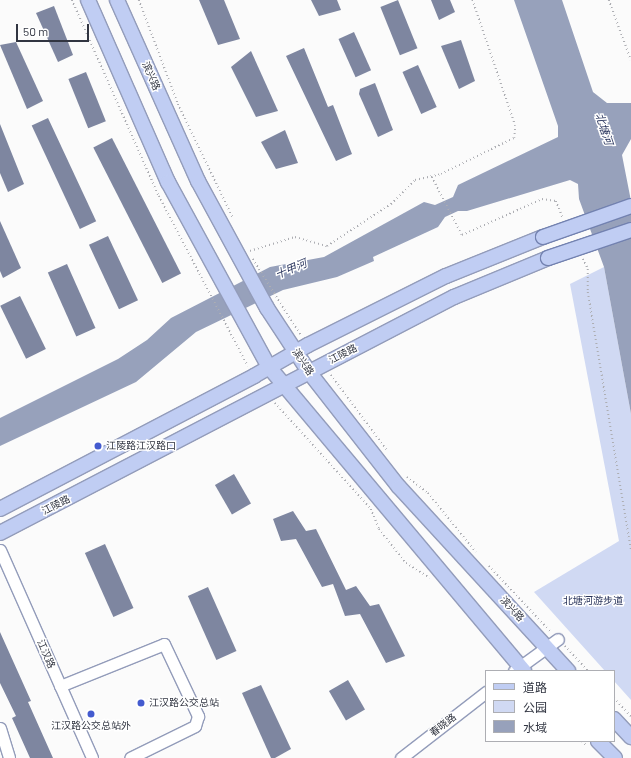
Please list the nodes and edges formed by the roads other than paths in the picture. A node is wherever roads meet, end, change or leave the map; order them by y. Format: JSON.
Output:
{"nodes":[{"id":1,"x":88,"y":0,"type":"edge"},
{"id":2,"x":117,"y":0,"type":"edge"},
{"id":3,"x":631,"y":206,"type":"edge"},
{"id":4,"x":631,"y":230,"type":"edge"},
{"id":5,"x":302,"y":348,"type":"junction"},
{"id":6,"x":269,"y":367,"type":"junction"},
{"id":7,"x":309,"y":372,"type":"junction"},
{"id":8,"x":283,"y":386,"type":"junction"},
{"id":9,"x":0,"y":509,"type":"edge"},
{"id":10,"x":0,"y":533,"type":"edge"},
{"id":11,"x":0,"y":550,"type":"edge"},
{"id":12,"x":553,"y":643,"type":"junction"},
{"id":13,"x":519,"y":670,"type":"edge"},
{"id":14,"x":567,"y":670,"type":"edge"},
{"id":15,"x":60,"y":686,"type":"junction"},
{"id":16,"x":485,"y":693,"type":"edge"},
{"id":17,"x":615,"y":720,"type":"edge"},
{"id":18,"x":0,"y":728,"type":"edge"},
{"id":19,"x":631,"y":737,"type":"edge"},
{"id":20,"x":599,"y":742,"type":"edge"},
{"id":21,"x":9,"y":758,"type":"edge"},
{"id":22,"x":92,"y":758,"type":"edge"},
{"id":23,"x":130,"y":758,"type":"edge"},
{"id":24,"x":401,"y":758,"type":"edge"},
{"id":25,"x":615,"y":758,"type":"edge"}],
"edges":[{"from":1,"to":6,"type":"main road"},
{"from":2,"to":5,"type":"main road","name":"滨兴路"},
{"from":3,"to":5,"type":"main road","bridge":true},
{"from":4,"to":7,"type":"main road","name":"江陵路","bridge":true},
{"from":5,"to":6,"type":"main road"},
{"from":5,"to":7,"type":"main road","name":"滨兴路"},
{"from":6,"to":8,"type":"main road"},
{"from":6,"to":9,"type":"main road"},
{"from":7,"to":8,"type":"main road","name":"江陵路"},
{"from":7,"to":12,"type":"main road","name":"滨兴路"},
{"from":8,"to":10,"type":"main road","name":"江陵路"},
{"from":8,"to":13,"type":"main road"},
{"from":11,"to":15,"type":"street","name":"江汉路"},
{"from":12,"to":13,"type":"street"},
{"from":12,"to":14,"type":"main road","name":"滨兴路"},
{"from":15,"to":22,"type":"street","name":"江汉路"},
{"from":15,"to":23,"type":"street"},
{"from":16,"to":24,"type":"street","name":"春晓路"},
{"from":17,"to":19,"type":"main road"},
{"from":18,"to":21,"type":"street"},
{"from":20,"to":25,"type":"main road"}]}
